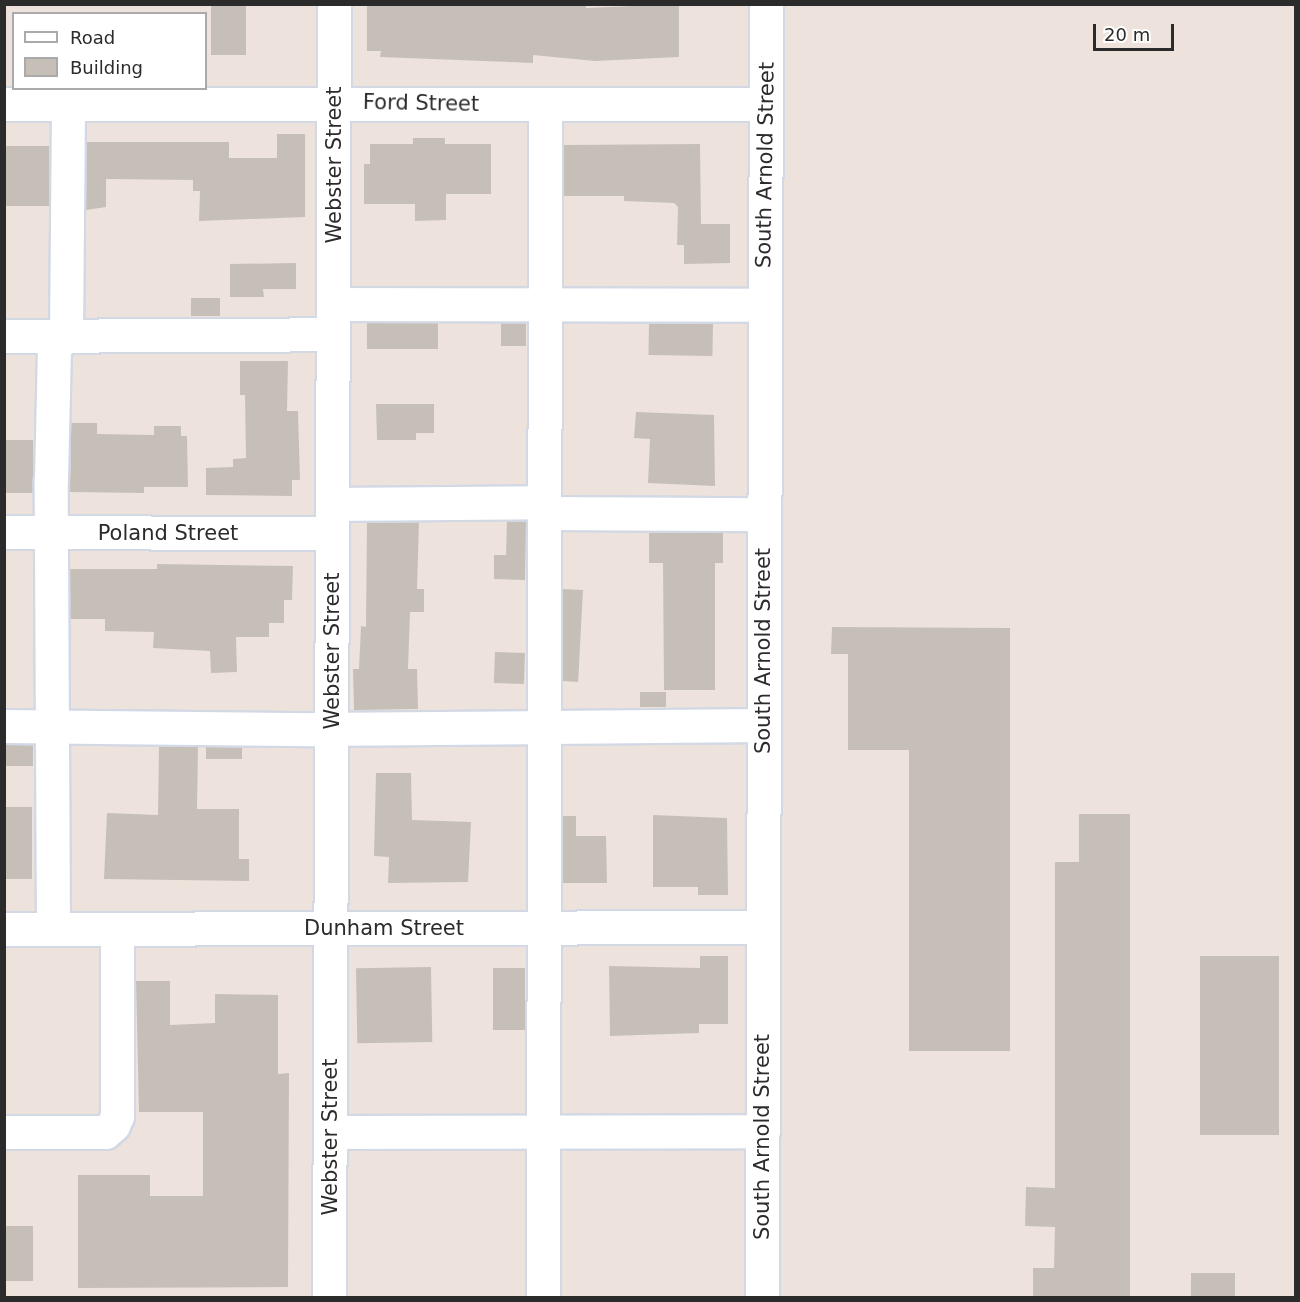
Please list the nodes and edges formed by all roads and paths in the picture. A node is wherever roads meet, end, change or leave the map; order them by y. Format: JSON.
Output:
{"nodes":[{"id":1,"x":334,"y":4,"type":"edge"},
{"id":2,"x":766,"y":4,"type":"edge"},
{"id":3,"x":334,"y":103,"type":"junction"},
{"id":4,"x":4,"y":104,"type":"edge"},
{"id":5,"x":68,"y":104,"type":"junction"},
{"id":6,"x":766,"y":104,"type":"junction"},
{"id":7,"x":545,"y":105,"type":"junction"},
{"id":8,"x":545,"y":305,"type":"junction"},
{"id":9,"x":763,"y":305,"type":"junction"},
{"id":10,"x":333,"y":319,"type":"junction"},
{"id":11,"x":4,"y":336,"type":"edge"},
{"id":12,"x":66,"y":337,"type":"junction"},
{"id":13,"x":543,"y":508,"type":"junction"},
{"id":14,"x":762,"y":514,"type":"junction"},
{"id":15,"x":332,"y":519,"type":"junction"},
{"id":16,"x":4,"y":532,"type":"edge"},
{"id":17,"x":52,"y":532,"type":"junction"},
{"id":18,"x":545,"y":724,"type":"junction"},
{"id":19,"x":764,"y":725,"type":"junction"},
{"id":20,"x":4,"y":726,"type":"edge"},
{"id":21,"x":53,"y":727,"type":"junction"},
{"id":22,"x":331,"y":728,"type":"junction"},
{"id":23,"x":763,"y":927,"type":"junction"},
{"id":24,"x":331,"y":928,"type":"junction"},
{"id":25,"x":543,"y":928,"type":"junction"},
{"id":26,"x":4,"y":929,"type":"edge"},
{"id":27,"x":53,"y":929,"type":"junction"},
{"id":28,"x":117,"y":929,"type":"junction"},
{"id":29,"x":543,"y":1130,"type":"junction"},
{"id":30,"x":763,"y":1131,"type":"junction"},
{"id":31,"x":4,"y":1132,"type":"edge"},
{"id":32,"x":330,"y":1132,"type":"junction"},
{"id":33,"x":329,"y":1298,"type":"edge"},
{"id":34,"x":543,"y":1298,"type":"edge"},
{"id":35,"x":762,"y":1298,"type":"edge"}],
"edges":[{"from":1,"to":3,"type":"street","name":"Webster Street"},
{"from":2,"to":6,"type":"street","name":"South Arnold Street"},
{"from":3,"to":5,"type":"street","name":"Ford Street"},
{"from":3,"to":7,"type":"street","name":"Ford Street"},
{"from":3,"to":10,"type":"street","name":"Webster Street"},
{"from":4,"to":5,"type":"street","name":"Ford Street"},
{"from":5,"to":12,"type":"street"},
{"from":6,"to":7,"type":"street","name":"Ford Street"},
{"from":6,"to":9,"type":"street","name":"South Arnold Street"},
{"from":7,"to":8,"type":"street"},
{"from":8,"to":9,"type":"street"},
{"from":8,"to":10,"type":"street"},
{"from":8,"to":13,"type":"street"},
{"from":9,"to":14,"type":"street","name":"South Arnold Street"},
{"from":10,"to":12,"type":"street"},
{"from":10,"to":15,"type":"street","name":"Webster Street"},
{"from":11,"to":12,"type":"street"},
{"from":12,"to":17,"type":"street"},
{"from":13,"to":14,"type":"street","name":"Poland Street"},
{"from":13,"to":15,"type":"street","name":"Poland Street"},
{"from":13,"to":18,"type":"street"},
{"from":14,"to":19,"type":"street","name":"South Arnold Street"},
{"from":15,"to":17,"type":"street","name":"Poland Street"},
{"from":15,"to":22,"type":"street","name":"Webster Street"},
{"from":16,"to":17,"type":"street","name":"Poland Street"},
{"from":17,"to":21,"type":"street"},
{"from":18,"to":19,"type":"street"},
{"from":18,"to":22,"type":"street"},
{"from":18,"to":25,"type":"street"},
{"from":19,"to":23,"type":"street","name":"South Arnold Street"},
{"from":20,"to":21,"type":"street"},
{"from":21,"to":22,"type":"street"},
{"from":21,"to":27,"type":"street"},
{"from":22,"to":24,"type":"street","name":"Webster Street"},
{"from":23,"to":25,"type":"street","name":"Dunham Street"},
{"from":23,"to":30,"type":"street","name":"South Arnold Street"},
{"from":24,"to":25,"type":"street","name":"Dunham Street"},
{"from":24,"to":28,"type":"street","name":"Dunham Street"},
{"from":24,"to":32,"type":"street","name":"Webster Street"},
{"from":25,"to":29,"type":"street"},
{"from":26,"to":27,"type":"street","name":"Dunham Street"},
{"from":27,"to":28,"type":"street","name":"Dunham Street"},
{"from":28,"to":31,"type":"street"},
{"from":29,"to":30,"type":"street"},
{"from":29,"to":32,"type":"street"},
{"from":29,"to":34,"type":"street"},
{"from":30,"to":35,"type":"street","name":"South Arnold Street"},
{"from":32,"to":33,"type":"street","name":"Webster Street"}]}
